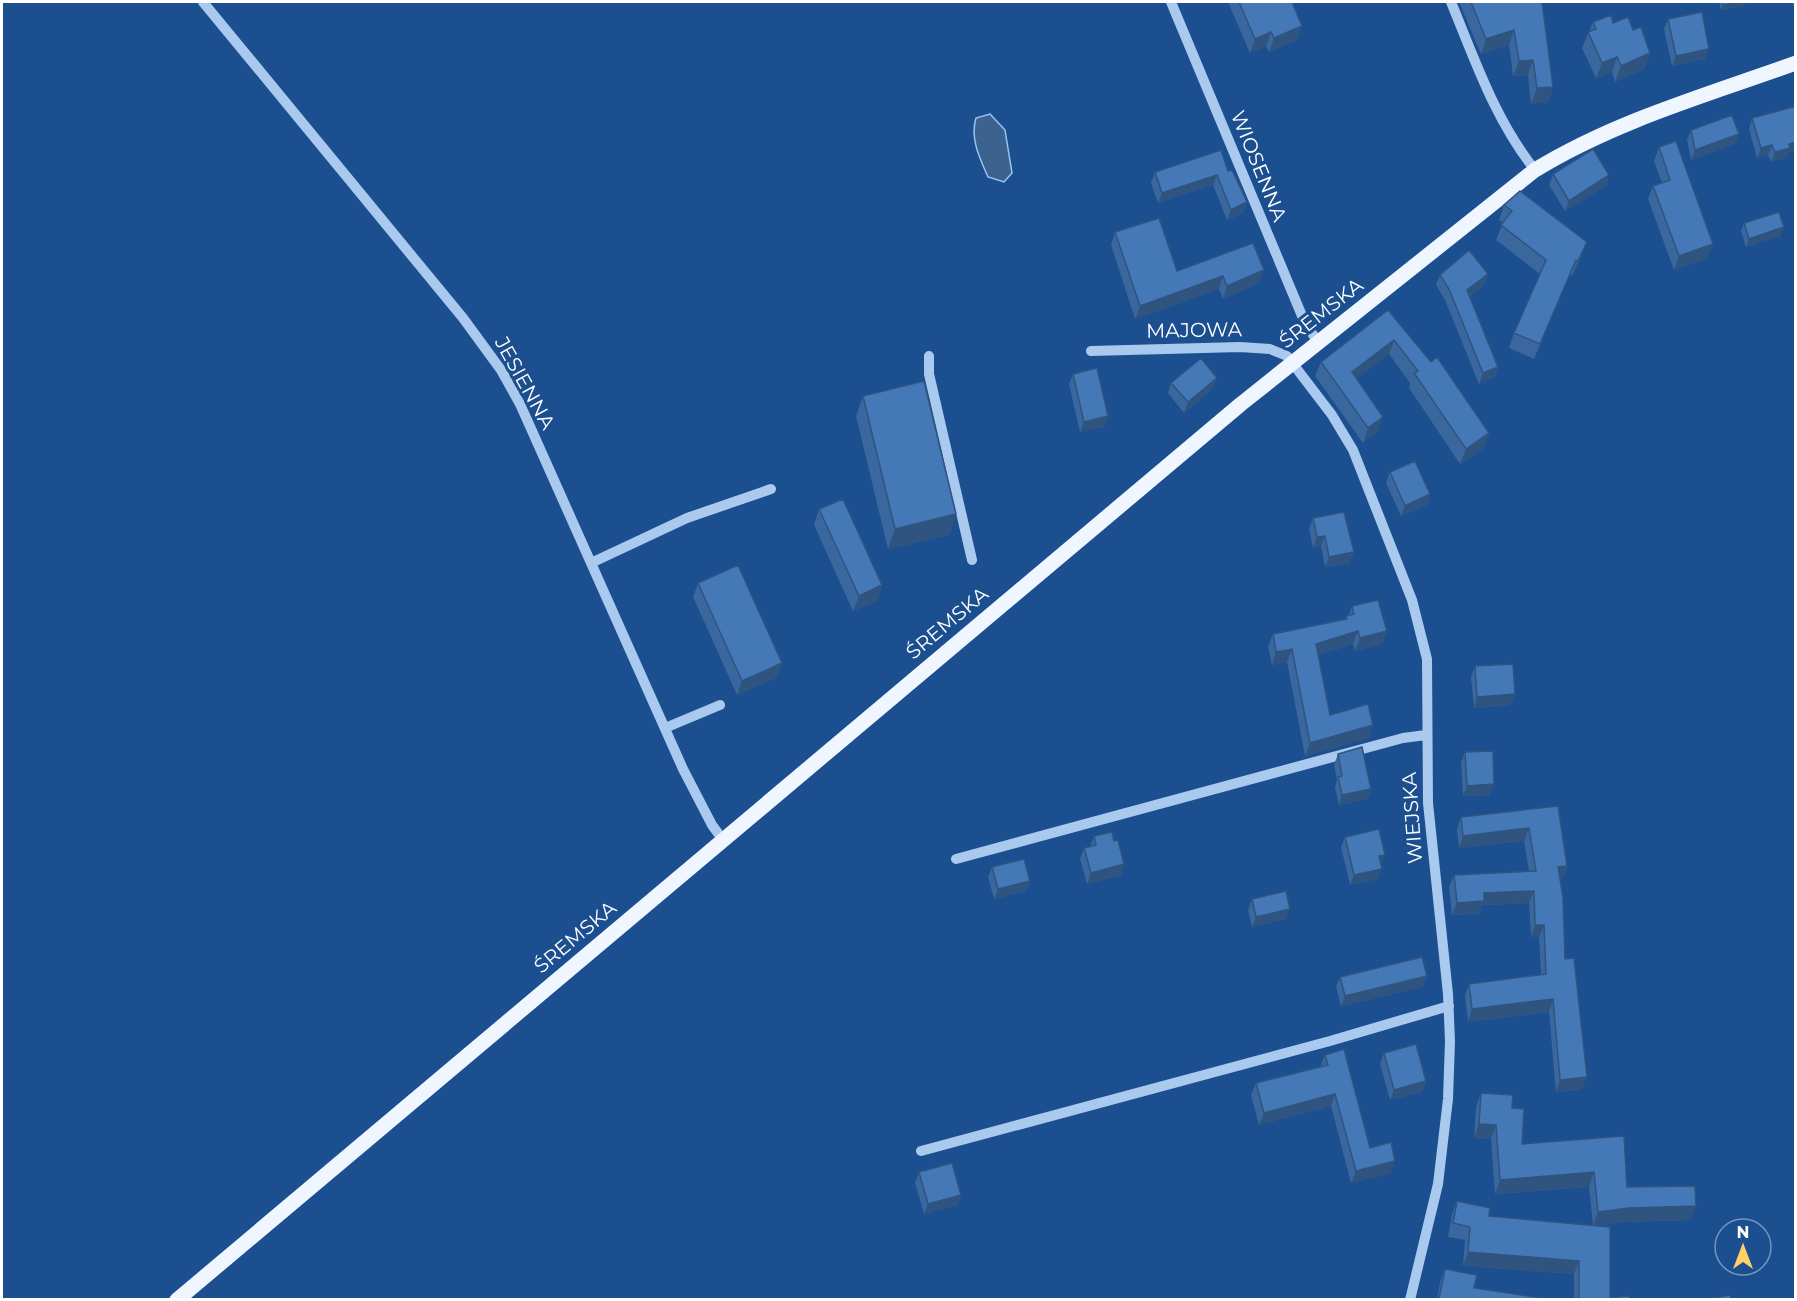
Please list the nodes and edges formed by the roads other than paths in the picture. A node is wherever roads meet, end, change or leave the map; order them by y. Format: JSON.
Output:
{"nodes":[{"id":1,"x":203,"y":2,"type":"edge"},
{"id":2,"x":1171,"y":2,"type":"edge"},
{"id":3,"x":1451,"y":2,"type":"edge"},
{"id":4,"x":1796,"y":63,"type":"edge"},
{"id":5,"x":1535,"y":170,"type":"junction"},
{"id":6,"x":1318,"y":342,"type":"junction"},
{"id":7,"x":1091,"y":351,"type":"dead end"},
{"id":8,"x":929,"y":357,"type":"dead end"},
{"id":9,"x":1292,"y":363,"type":"junction"},
{"id":10,"x":771,"y":489,"type":"dead end"},
{"id":11,"x":972,"y":560,"type":"dead end"},
{"id":12,"x":591,"y":563,"type":"junction"},
{"id":13,"x":720,"y":705,"type":"dead end"},
{"id":14,"x":665,"y":728,"type":"junction"},
{"id":15,"x":1426,"y":735,"type":"junction"},
{"id":16,"x":723,"y":840,"type":"junction"},
{"id":17,"x":956,"y":859,"type":"dead end"},
{"id":18,"x":1449,"y":1006,"type":"junction"},
{"id":19,"x":921,"y":1151,"type":"dead end"},
{"id":20,"x":177,"y":1299,"type":"edge"},
{"id":21,"x":1410,"y":1299,"type":"edge"}],
"edges":[{"from":1,"to":12,"type":"street","name":"JESIENNA"},
{"from":2,"to":6,"type":"street","name":"WIOSENNA"},
{"from":3,"to":5,"type":"street"},
{"from":4,"to":5,"type":"main road","name":"ŚREMSKA"},
{"from":5,"to":6,"type":"main road","name":"ŚREMSKA"},
{"from":6,"to":9,"type":"main road","name":"ŚREMSKA"},
{"from":7,"to":9,"type":"street","name":"MAJOWA"},
{"from":8,"to":11,"type":"street"},
{"from":9,"to":15,"type":"street","name":"WIEJSKA"},
{"from":9,"to":16,"type":"main road","name":"ŚREMSKA"},
{"from":10,"to":12,"type":"street"},
{"from":12,"to":14,"type":"street","name":"JESIENNA"},
{"from":13,"to":14,"type":"street"},
{"from":14,"to":16,"type":"street","name":"JESIENNA"},
{"from":15,"to":17,"type":"street"},
{"from":15,"to":18,"type":"street","name":"WIEJSKA"},
{"from":16,"to":20,"type":"main road","name":"ŚREMSKA"},
{"from":18,"to":19,"type":"street"},
{"from":18,"to":21,"type":"street","name":"WIEJSKA"}]}
